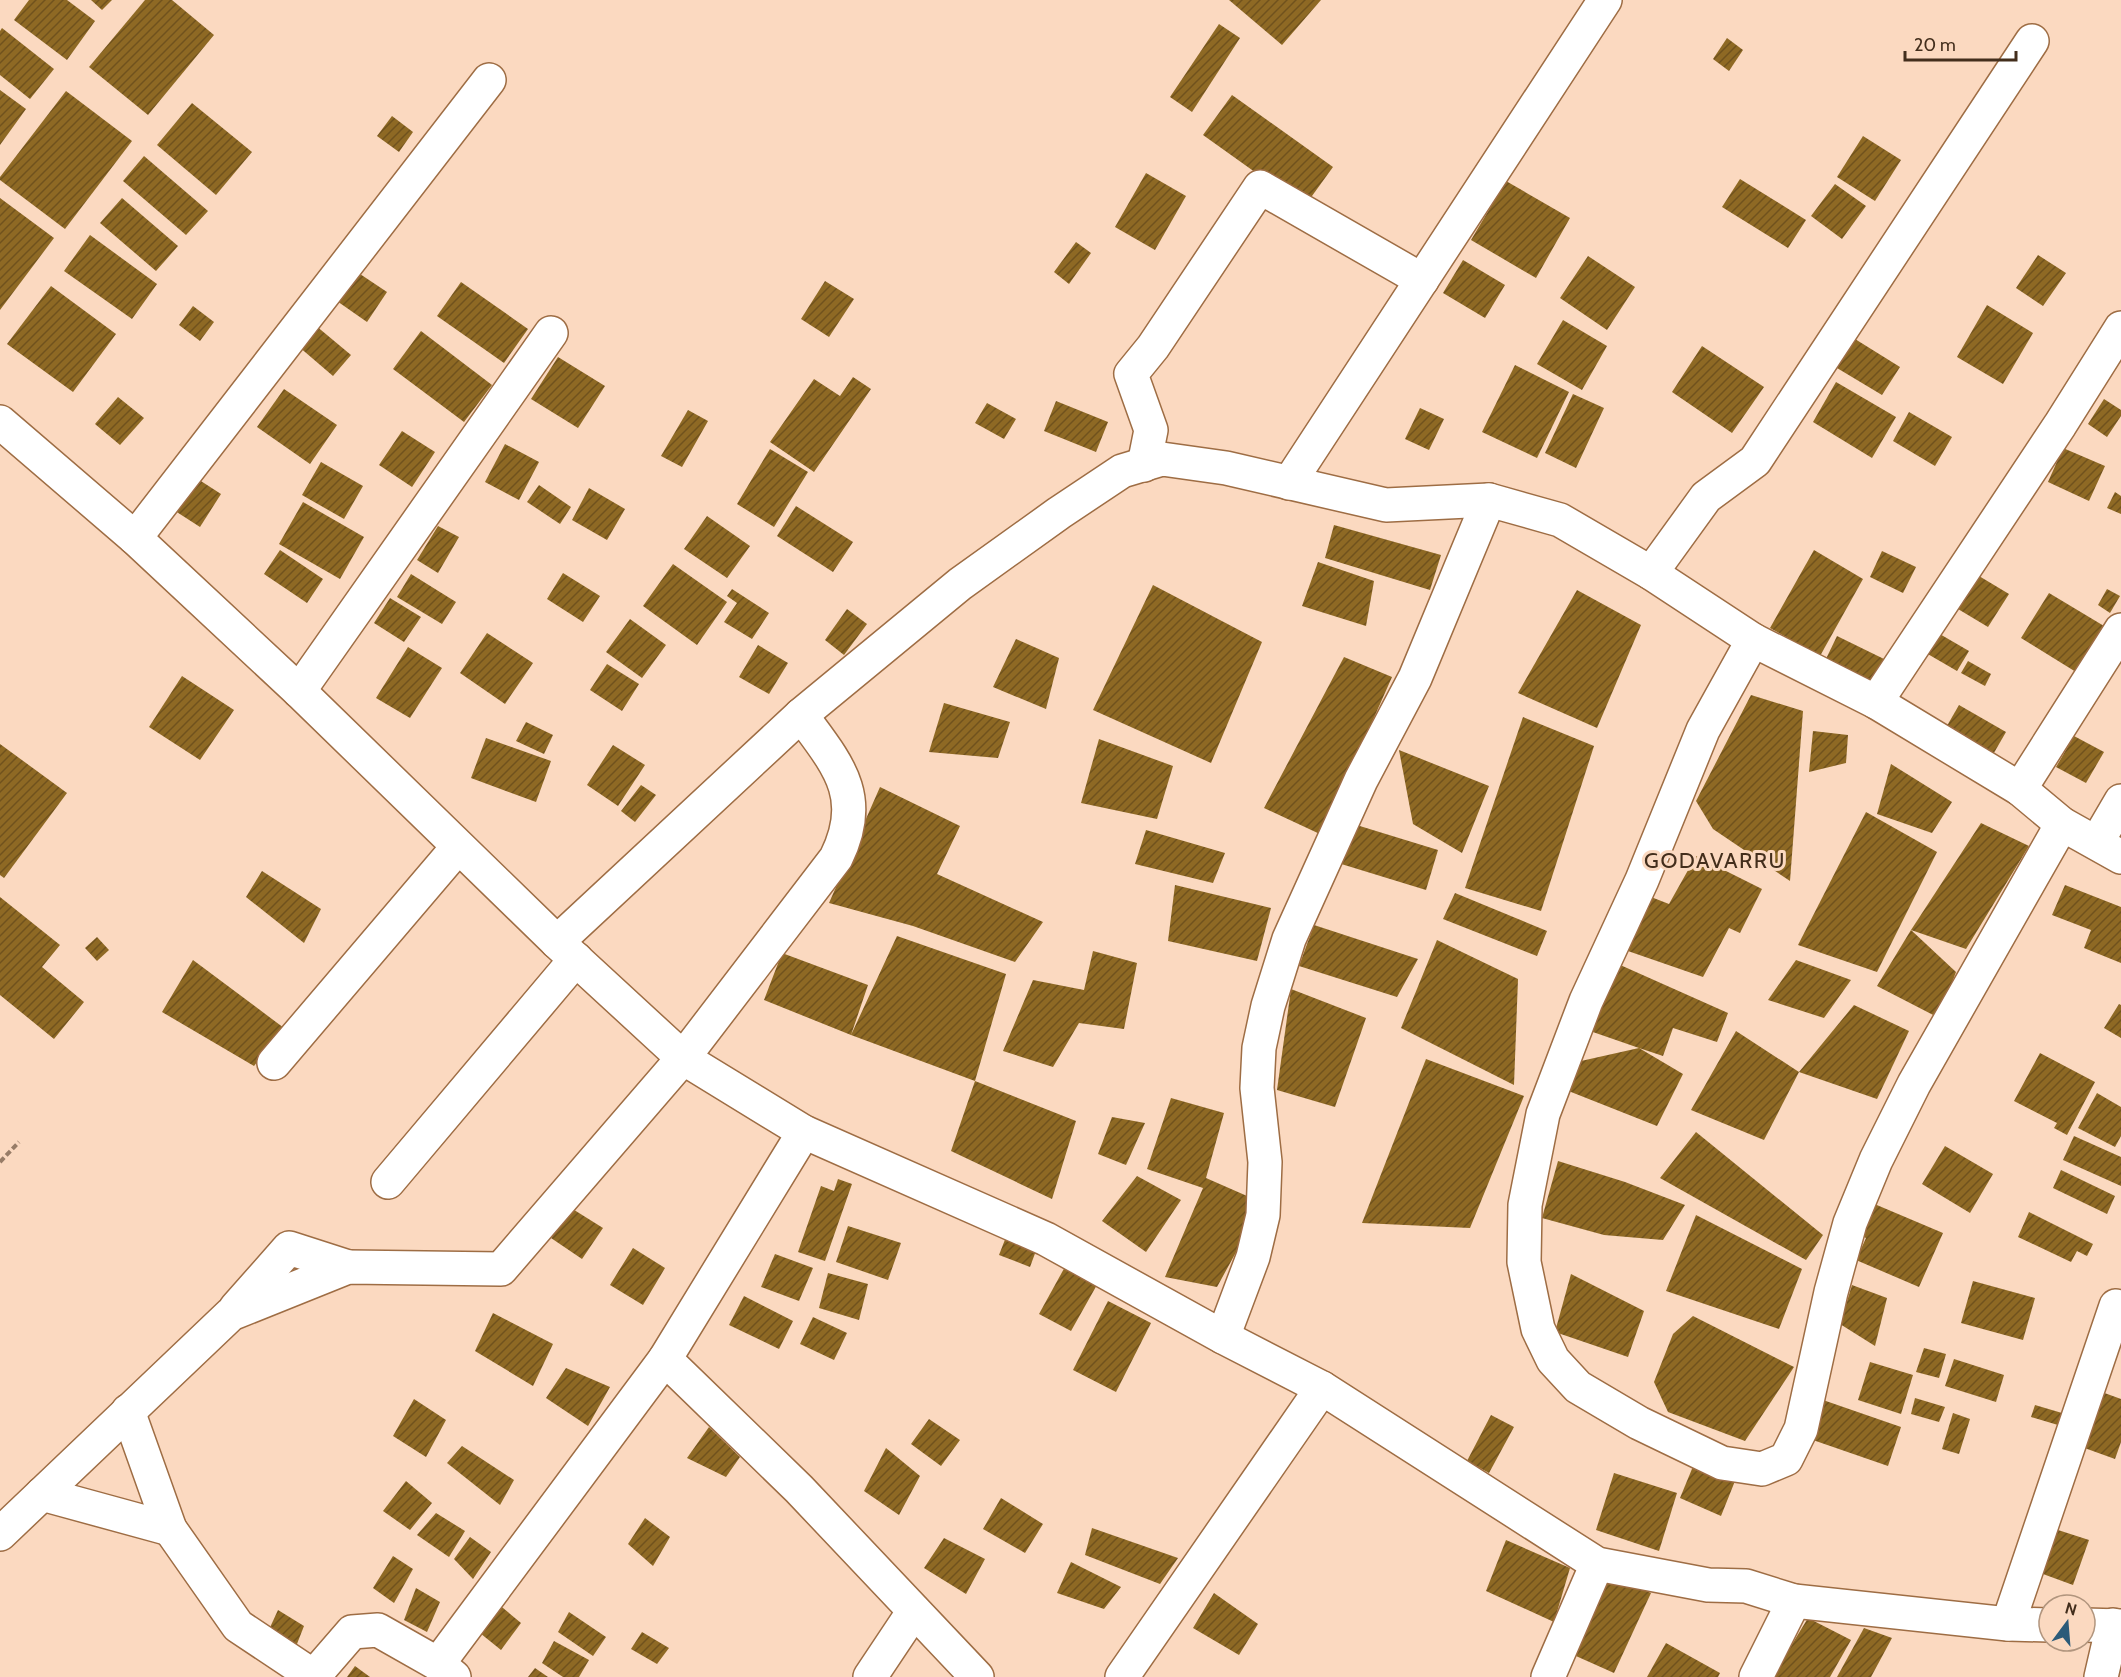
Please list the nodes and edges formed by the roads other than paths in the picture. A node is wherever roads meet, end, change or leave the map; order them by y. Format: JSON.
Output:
{"nodes":[{"id":1,"x":1605,"y":0,"type":"edge"},
{"id":2,"x":2032,"y":41,"type":"dead end"},
{"id":3,"x":489,"y":80,"type":"dead end"},
{"id":4,"x":1422,"y":280,"type":"junction"},
{"id":5,"x":2121,"y":328,"type":"edge"},
{"id":6,"x":551,"y":333,"type":"dead end"},
{"id":7,"x":0,"y":422,"type":"edge"},
{"id":8,"x":1144,"y":465,"type":"junction"},
{"id":9,"x":1289,"y":483,"type":"junction"},
{"id":10,"x":1489,"y":500,"type":"junction"},
{"id":11,"x":135,"y":538,"type":"junction"},
{"id":12,"x":1651,"y":573,"type":"junction"},
{"id":13,"x":2121,"y":630,"type":"edge"},
{"id":14,"x":1753,"y":640,"type":"junction"},
{"id":15,"x":298,"y":692,"type":"junction"},
{"id":16,"x":1876,"y":702,"type":"junction"},
{"id":17,"x":801,"y":715,"type":"junction"},
{"id":18,"x":2020,"y":789,"type":"junction"},
{"id":19,"x":2121,"y":801,"type":"edge"},
{"id":20,"x":2062,"y":824,"type":"junction"},
{"id":21,"x":458,"y":847,"type":"junction"},
{"id":22,"x":2109,"y":850,"type":"edge"},
{"id":23,"x":567,"y":951,"type":"junction"},
{"id":24,"x":683,"y":1058,"type":"junction"},
{"id":25,"x":274,"y":1062,"type":"dead end"},
{"id":26,"x":804,"y":1132,"type":"junction"},
{"id":27,"x":388,"y":1182,"type":"dead end"},
{"id":28,"x":2116,"y":1306,"type":"dead end"},
{"id":29,"x":1222,"y":1337,"type":"junction"},
{"id":30,"x":665,"y":1359,"type":"junction"},
{"id":31,"x":1322,"y":1388,"type":"junction"},
{"id":32,"x":128,"y":1411,"type":"junction"},
{"id":33,"x":42,"y":1494,"type":"junction"},
{"id":34,"x":170,"y":1529,"type":"junction"},
{"id":35,"x":0,"y":1534,"type":"edge"},
{"id":36,"x":1597,"y":1564,"type":"junction"},
{"id":37,"x":1794,"y":1601,"type":"junction"},
{"id":38,"x":914,"y":1611,"type":"junction"},
{"id":39,"x":2008,"y":1624,"type":"junction"},
{"id":40,"x":2037,"y":1625,"type":"edge"},
{"id":41,"x":2106,"y":1625,"type":"edge"},
{"id":42,"x":446,"y":1670,"type":"edge"},
{"id":43,"x":313,"y":1676,"type":"edge"},
{"id":44,"x":870,"y":1677,"type":"edge"},
{"id":45,"x":977,"y":1677,"type":"edge"},
{"id":46,"x":1122,"y":1677,"type":"edge"},
{"id":47,"x":1548,"y":1677,"type":"edge"},
{"id":48,"x":1756,"y":1677,"type":"edge"},
{"id":49,"x":2101,"y":1677,"type":"edge"}],
"edges":[{"from":1,"to":4,"type":"street"},
{"from":2,"to":12,"type":"street"},
{"from":3,"to":11,"type":"street"},
{"from":4,"to":8,"type":"street"},
{"from":4,"to":9,"type":"street"},
{"from":5,"to":16,"type":"street"},
{"from":6,"to":15,"type":"street"},
{"from":7,"to":11,"type":"street"},
{"from":8,"to":9,"type":"street"},
{"from":8,"to":17,"type":"street"},
{"from":9,"to":10,"type":"street"},
{"from":10,"to":12,"type":"street"},
{"from":10,"to":29,"type":"street"},
{"from":11,"to":15,"type":"street"},
{"from":12,"to":14,"type":"street"},
{"from":13,"to":18,"type":"street"},
{"from":14,"to":16,"type":"street"},
{"from":14,"to":20,"type":"street"},
{"from":15,"to":21,"type":"street"},
{"from":16,"to":18,"type":"street"},
{"from":17,"to":23,"type":"street"},
{"from":17,"to":24,"type":"street"},
{"from":18,"to":20,"type":"street"},
{"from":19,"to":22,"type":"street"},
{"from":20,"to":22,"type":"street"},
{"from":21,"to":23,"type":"street"},
{"from":21,"to":25,"type":"street"},
{"from":23,"to":24,"type":"street"},
{"from":23,"to":27,"type":"street"},
{"from":24,"to":26,"type":"street"},
{"from":24,"to":32,"type":"street"},
{"from":26,"to":29,"type":"street"},
{"from":26,"to":30,"type":"street"},
{"from":28,"to":39,"type":"street"},
{"from":29,"to":31,"type":"street"},
{"from":30,"to":38,"type":"street"},
{"from":30,"to":42,"type":"street"},
{"from":31,"to":36,"type":"street"},
{"from":31,"to":46,"type":"street"},
{"from":32,"to":33,"type":"street"},
{"from":32,"to":34,"type":"street"},
{"from":33,"to":34,"type":"street"},
{"from":33,"to":35,"type":"street"},
{"from":34,"to":43,"type":"street"},
{"from":36,"to":37,"type":"street"},
{"from":36,"to":47,"type":"street"},
{"from":37,"to":39,"type":"street"},
{"from":37,"to":48,"type":"street"},
{"from":38,"to":44,"type":"street"},
{"from":38,"to":45,"type":"street"},
{"from":39,"to":40,"type":"street"},
{"from":41,"to":49,"type":"street"},
{"from":42,"to":43,"type":"street"}]}
